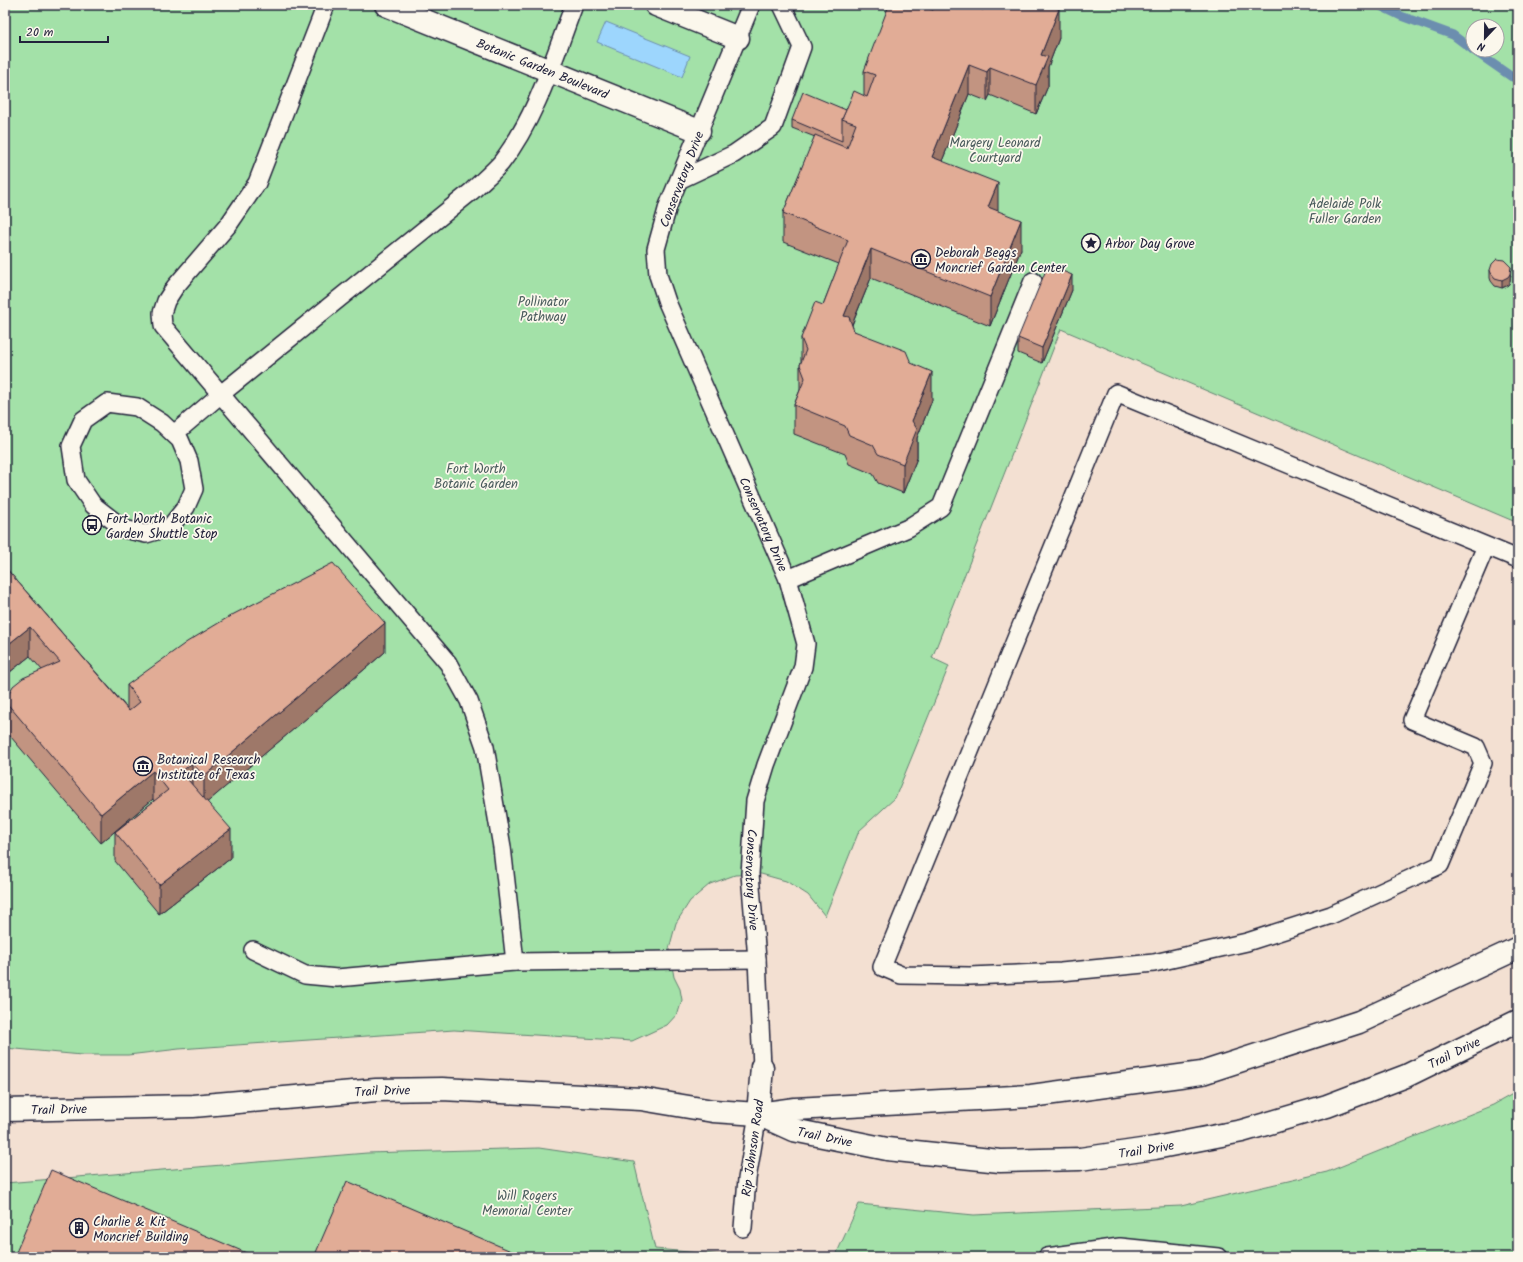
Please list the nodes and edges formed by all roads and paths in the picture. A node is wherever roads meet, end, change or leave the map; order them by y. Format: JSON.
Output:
{"nodes":[{"id":1,"x":326,"y":5,"type":"edge"},
{"id":2,"x":386,"y":5,"type":"edge"},
{"id":3,"x":574,"y":5,"type":"edge"},
{"id":4,"x":656,"y":5,"type":"edge"},
{"id":5,"x":751,"y":5,"type":"edge"},
{"id":6,"x":782,"y":5,"type":"edge"},
{"id":7,"x":738,"y":38,"type":"junction"},
{"id":8,"x":549,"y":71,"type":"junction"},
{"id":9,"x":699,"y":131,"type":"junction"},
{"id":10,"x":679,"y":180,"type":"junction"},
{"id":11,"x":1034,"y":281,"type":"dead end"},
{"id":12,"x":221,"y":394,"type":"junction"},
{"id":13,"x":174,"y":434,"type":"junction"},
{"id":14,"x":1486,"y":546,"type":"junction"},
{"id":15,"x":1518,"y":559,"type":"edge"},
{"id":16,"x":788,"y":579,"type":"junction"},
{"id":17,"x":1518,"y":948,"type":"edge"},
{"id":18,"x":253,"y":950,"type":"dead end"},
{"id":19,"x":757,"y":959,"type":"junction"},
{"id":20,"x":515,"y":962,"type":"junction"},
{"id":21,"x":1518,"y":1021,"type":"edge"},
{"id":22,"x":762,"y":1067,"type":"joint"},
{"id":23,"x":5,"y":1110,"type":"edge"},
{"id":24,"x":758,"y":1114,"type":"junction"},
{"id":25,"x":743,"y":1228,"type":"dead end"},
{"id":26,"x":1047,"y":1257,"type":"edge"},
{"id":27,"x":1218,"y":1257,"type":"edge"}],
"edges":[{"from":1,"to":12,"type":"lane"},
{"from":2,"to":8,"type":"street","name":"Botanic Garden Boulevard"},
{"from":3,"to":8,"type":"lane"},
{"from":4,"to":7,"type":"street"},
{"from":5,"to":7,"type":"lane","name":"Conservatory Drive"},
{"from":6,"to":10,"type":"lane"},
{"from":7,"to":9,"type":"lane","name":"Conservatory Drive"},
{"from":8,"to":9,"type":"street","name":"Botanic Garden Boulevard"},
{"from":8,"to":12,"type":"lane"},
{"from":9,"to":10,"type":"lane","name":"Conservatory Drive"},
{"from":10,"to":16,"type":"lane","name":"Conservatory Drive"},
{"from":11,"to":16,"type":"lane"},
{"from":12,"to":13,"type":"lane"},
{"from":12,"to":20,"type":"lane"},
{"from":13,"to":13,"type":"lane"},
{"from":14,"to":14,"type":"lane"},
{"from":14,"to":15,"type":"lane"},
{"from":16,"to":19,"type":"lane","name":"Conservatory Drive"},
{"from":17,"to":24,"type":"street","name":"Trail Drive"},
{"from":18,"to":20,"type":"lane"},
{"from":19,"to":20,"type":"lane"},
{"from":19,"to":22,"type":"lane","name":"Conservatory Drive"},
{"from":21,"to":24,"type":"street","name":"Trail Drive"},
{"from":22,"to":24,"type":"street","name":"Rip Johnson Road"},
{"from":23,"to":24,"type":"street","name":"Trail Drive"},
{"from":24,"to":25,"type":"lane","name":"Rip Johnson Road"},
{"from":26,"to":27,"type":"lane"}]}
